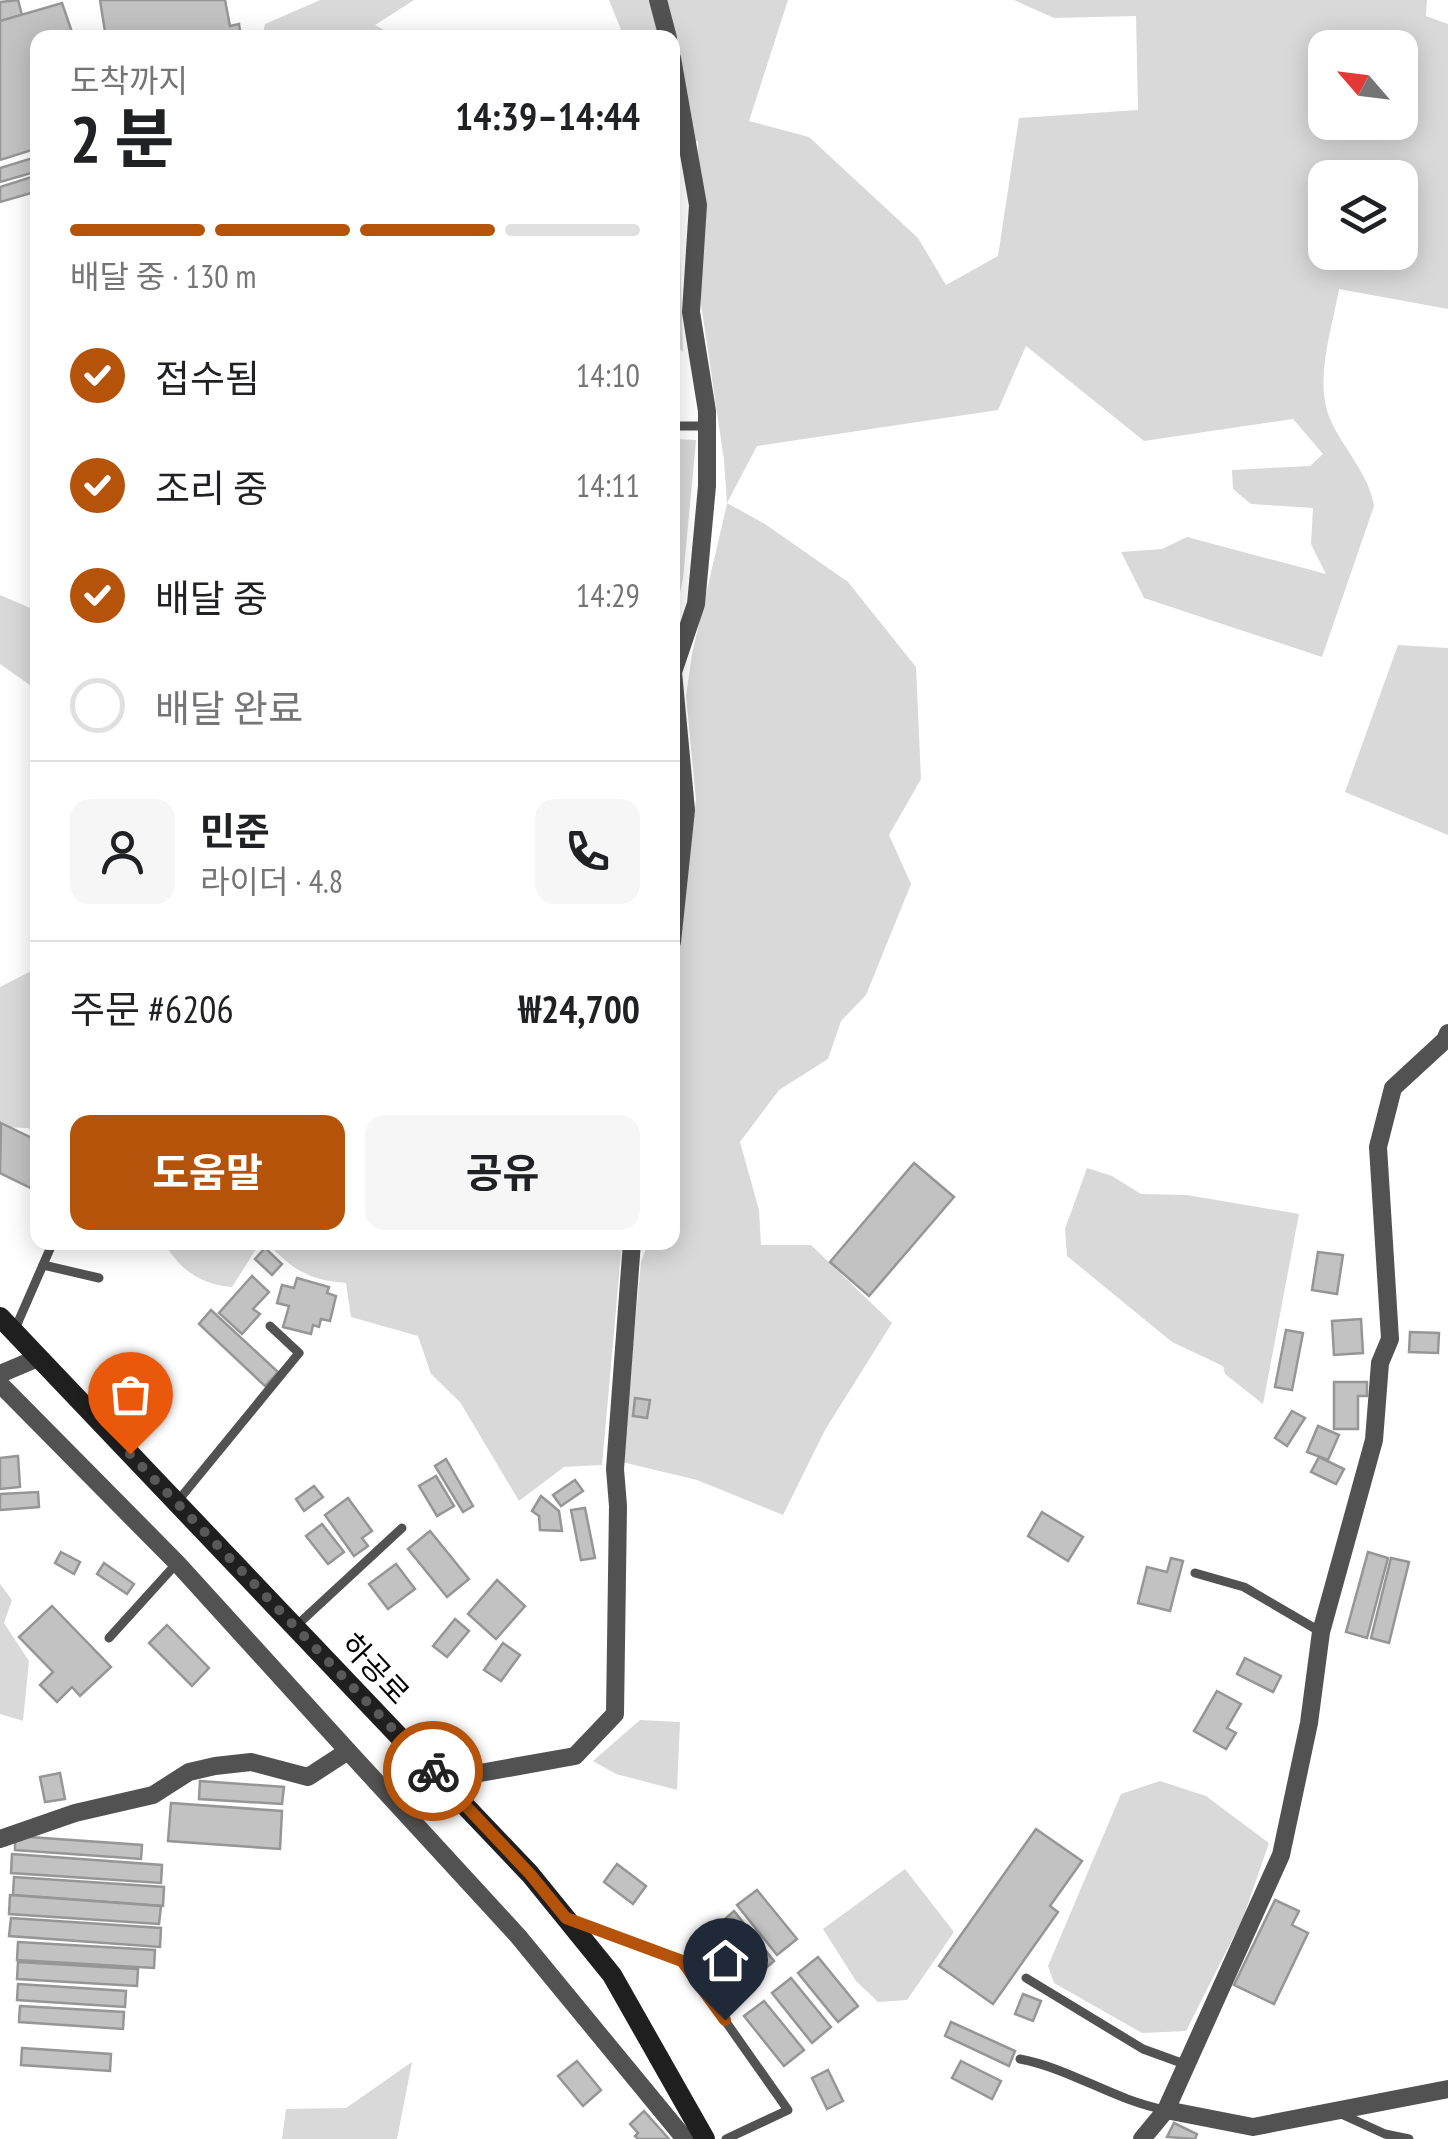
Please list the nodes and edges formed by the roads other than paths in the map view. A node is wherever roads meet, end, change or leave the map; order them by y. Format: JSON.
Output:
{"nodes":[{"id":1,"x":658,"y":0,"type":"edge"},
{"id":2,"x":666,"y":30,"type":"edge"},
{"id":3,"x":680,"y":90,"type":"edge"},
{"id":4,"x":680,"y":426,"type":"edge"},
{"id":5,"x":707,"y":426,"type":"junction"},
{"id":6,"x":680,"y":651,"type":"edge"},
{"id":7,"x":680,"y":746,"type":"edge"},
{"id":8,"x":680,"y":867,"type":"edge"},
{"id":9,"x":1448,"y":1033,"type":"edge"},
{"id":10,"x":50,"y":1250,"type":"edge"},
{"id":11,"x":631,"y":1250,"type":"edge"},
{"id":12,"x":43,"y":1265,"type":"junction"},
{"id":13,"x":99,"y":1278,"type":"dead end"},
{"id":14,"x":7,"y":1324,"type":"edge"},
{"id":15,"x":270,"y":1326,"type":"dead end"},
{"id":16,"x":38,"y":1358,"type":"junction"},
{"id":17,"x":0,"y":1374,"type":"edge"},
{"id":18,"x":0,"y":1384,"type":"edge"},
{"id":19,"x":176,"y":1502,"type":"junction"},
{"id":20,"x":402,"y":1528,"type":"dead end"},
{"id":21,"x":177,"y":1563,"type":"junction"},
{"id":22,"x":1195,"y":1573,"type":"dead end"},
{"id":23,"x":296,"y":1627,"type":"junction"},
{"id":24,"x":1321,"y":1632,"type":"junction"},
{"id":25,"x":109,"y":1638,"type":"dead end"},
{"id":26,"x":348,"y":1750,"type":"junction"},
{"id":27,"x":441,"y":1780,"type":"junction"},
{"id":28,"x":0,"y":1839,"type":"edge"},
{"id":29,"x":566,"y":1918,"type":"junction"},
{"id":30,"x":1026,"y":1978,"type":"dead end"},
{"id":31,"x":1020,"y":2059,"type":"dead end"},
{"id":32,"x":1187,"y":2064,"type":"junction"},
{"id":33,"x":1448,"y":2089,"type":"edge"},
{"id":34,"x":1166,"y":2110,"type":"junction"},
{"id":35,"x":1336,"y":2112,"type":"junction"},
{"id":36,"x":685,"y":2139,"type":"edge"},
{"id":37,"x":704,"y":2139,"type":"edge"},
{"id":38,"x":726,"y":2139,"type":"edge"},
{"id":39,"x":1142,"y":2139,"type":"edge"},
{"id":40,"x":1409,"y":2139,"type":"edge"}],
"edges":[{"from":1,"to":2,"type":"street"},
{"from":3,"to":5,"type":"street"},
{"from":4,"to":5,"type":"lane"},
{"from":5,"to":6,"type":"street"},
{"from":7,"to":8,"type":"street"},
{"from":9,"to":24,"type":"street"},
{"from":10,"to":12,"type":"lane"},
{"from":11,"to":27,"type":"street"},
{"from":12,"to":13,"type":"lane"},
{"from":12,"to":14,"type":"lane"},
{"from":14,"to":16,"type":"main road","name":"하공로"},
{"from":15,"to":19,"type":"lane"},
{"from":16,"to":17,"type":"street"},
{"from":16,"to":19,"type":"main road","name":"하공로"},
{"from":18,"to":21,"type":"street"},
{"from":19,"to":23,"type":"main road","name":"하공로"},
{"from":20,"to":23,"type":"lane"},
{"from":21,"to":25,"type":"lane"},
{"from":21,"to":26,"type":"street"},
{"from":22,"to":24,"type":"lane"},
{"from":23,"to":27,"type":"main road","name":"하공로"},
{"from":24,"to":32,"type":"street"},
{"from":26,"to":28,"type":"street"},
{"from":26,"to":36,"type":"street"},
{"from":27,"to":29,"type":"main road","name":"하공로"},
{"from":29,"to":37,"type":"main road","name":"하공로"},
{"from":29,"to":38,"type":"lane"},
{"from":30,"to":32,"type":"lane"},
{"from":31,"to":34,"type":"lane"},
{"from":32,"to":34,"type":"street"},
{"from":33,"to":35,"type":"street"},
{"from":34,"to":35,"type":"street"},
{"from":34,"to":39,"type":"street"},
{"from":35,"to":40,"type":"lane"}]}
